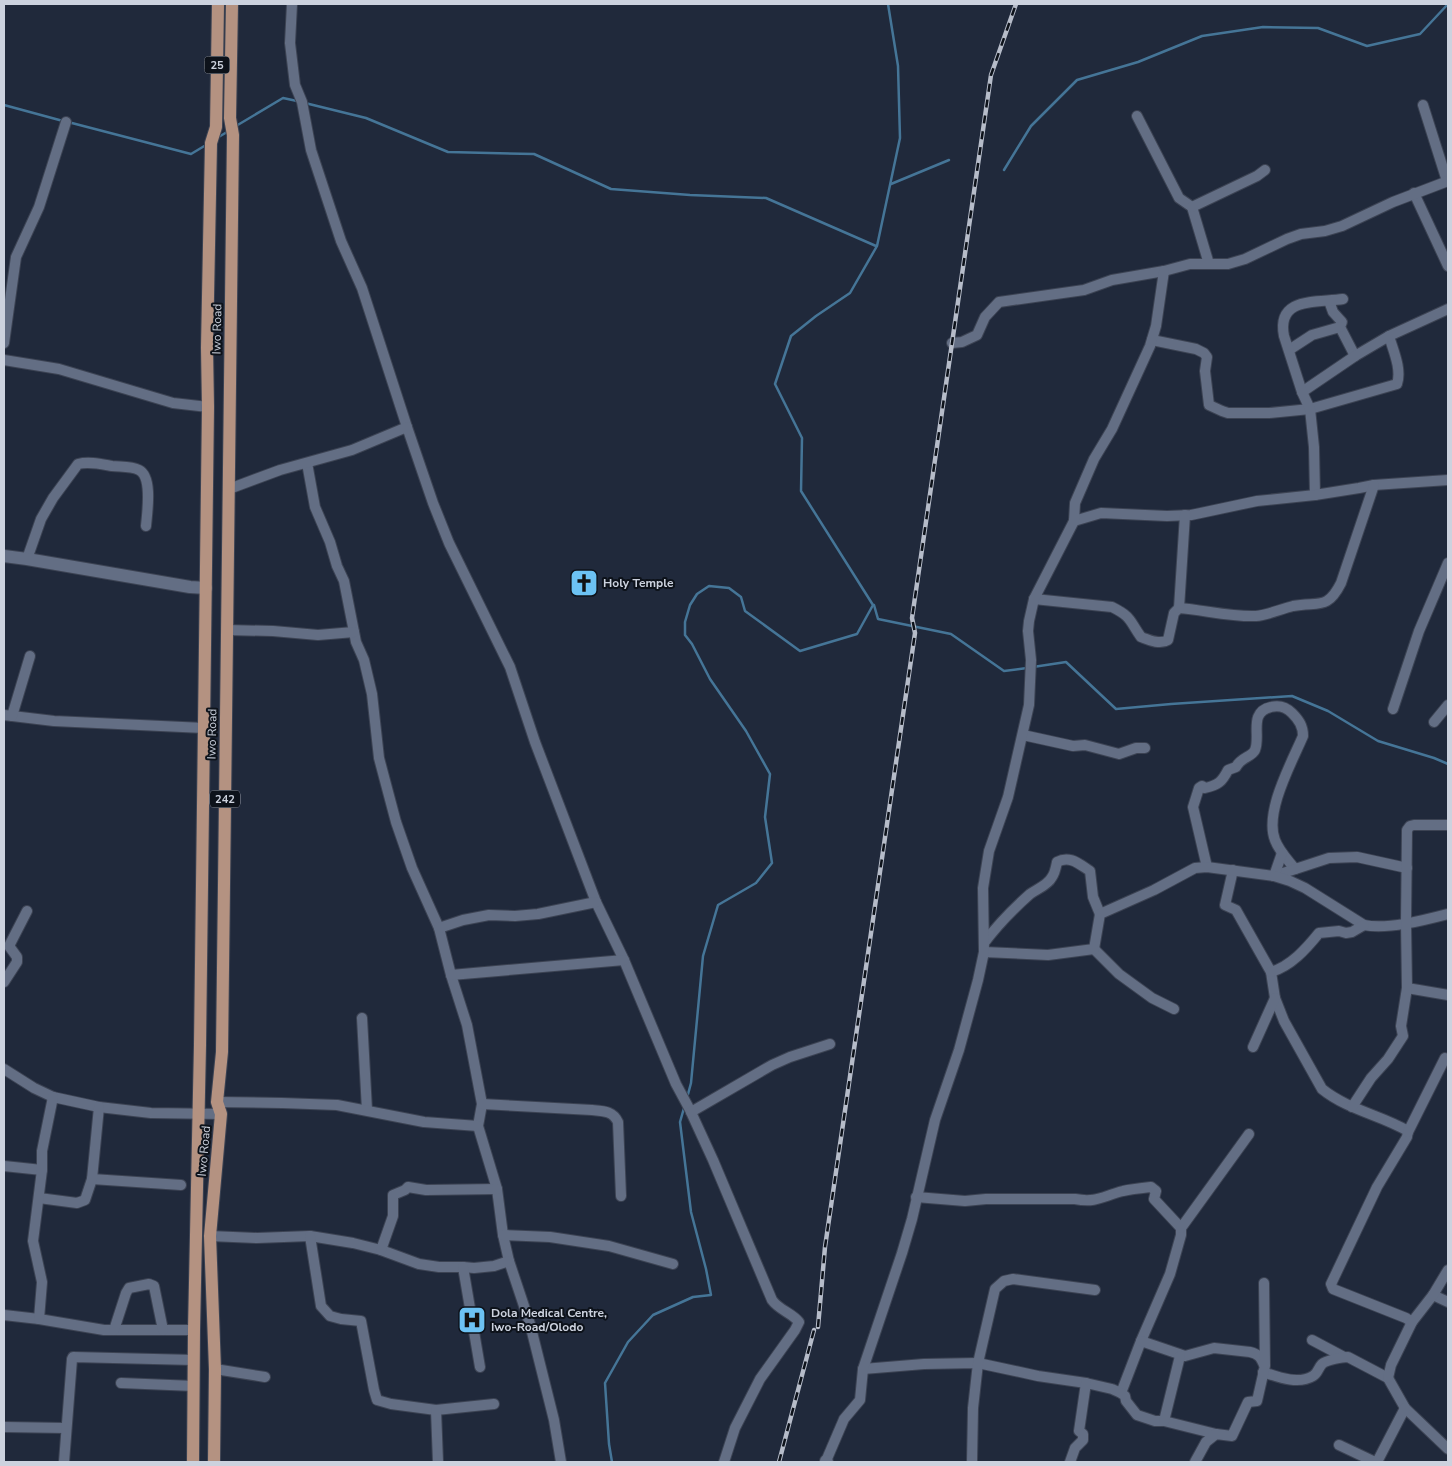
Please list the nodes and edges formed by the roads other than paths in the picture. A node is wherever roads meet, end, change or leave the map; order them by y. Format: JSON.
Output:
{"nodes":[{"id":1,"x":218,"y":4,"type":"edge"},
{"id":2,"x":232,"y":4,"type":"edge"},
{"id":3,"x":292,"y":4,"type":"edge"},
{"id":4,"x":1423,"y":105,"type":"dead end"},
{"id":5,"x":1137,"y":116,"type":"dead end"},
{"id":6,"x":66,"y":122,"type":"dead end"},
{"id":7,"x":1264,"y":170,"type":"dead end"},
{"id":8,"x":1448,"y":181,"type":"edge"},
{"id":9,"x":1414,"y":193,"type":"junction"},
{"id":10,"x":1192,"y":207,"type":"junction"},
{"id":11,"x":1209,"y":264,"type":"junction"},
{"id":12,"x":1448,"y":266,"type":"edge"},
{"id":13,"x":1164,"y":271,"type":"junction"},
{"id":14,"x":1343,"y":299,"type":"dead end"},
{"id":15,"x":1329,"y":302,"type":"junction"},
{"id":16,"x":1448,"y":309,"type":"edge"},
{"id":17,"x":1340,"y":327,"type":"junction"},
{"id":18,"x":1389,"y":336,"type":"junction"},
{"id":19,"x":1152,"y":340,"type":"junction"},
{"id":20,"x":4,"y":343,"type":"edge"},
{"id":21,"x":952,"y":343,"type":"dead end"},
{"id":22,"x":1289,"y":350,"type":"junction"},
{"id":23,"x":1355,"y":356,"type":"junction"},
{"id":24,"x":4,"y":360,"type":"edge"},
{"id":25,"x":1302,"y":392,"type":"junction"},
{"id":26,"x":208,"y":407,"type":"junction"},
{"id":27,"x":1310,"y":409,"type":"junction"},
{"id":28,"x":407,"y":427,"type":"junction"},
{"id":29,"x":307,"y":463,"type":"junction"},
{"id":30,"x":1448,"y":480,"type":"edge"},
{"id":31,"x":1374,"y":484,"type":"junction"},
{"id":32,"x":229,"y":489,"type":"junction"},
{"id":33,"x":1315,"y":495,"type":"junction"},
{"id":34,"x":1185,"y":515,"type":"junction"},
{"id":35,"x":1074,"y":521,"type":"junction"},
{"id":36,"x":146,"y":526,"type":"dead end"},
{"id":37,"x":4,"y":556,"type":"edge"},
{"id":38,"x":28,"y":558,"type":"junction"},
{"id":39,"x":1448,"y":563,"type":"edge"},
{"id":40,"x":206,"y":588,"type":"junction"},
{"id":41,"x":1034,"y":599,"type":"junction"},
{"id":42,"x":1179,"y":608,"type":"junction"},
{"id":43,"x":227,"y":630,"type":"junction"},
{"id":44,"x":354,"y":632,"type":"junction"},
{"id":45,"x":30,"y":656,"type":"dead end"},
{"id":46,"x":1448,"y":704,"type":"edge"},
{"id":47,"x":1394,"y":709,"type":"dead end"},
{"id":48,"x":8,"y":716,"type":"edge"},
{"id":49,"x":1434,"y":722,"type":"dead end"},
{"id":50,"x":204,"y":728,"type":"junction"},
{"id":51,"x":1023,"y":735,"type":"junction"},
{"id":52,"x":1145,"y":748,"type":"dead end"},
{"id":53,"x":1448,"y":825,"type":"edge"},
{"id":54,"x":1282,"y":853,"type":"junction"},
{"id":55,"x":1207,"y":867,"type":"junction"},
{"id":56,"x":1406,"y":868,"type":"junction"},
{"id":57,"x":1295,"y":869,"type":"junction"},
{"id":58,"x":1232,"y":870,"type":"junction"},
{"id":59,"x":1274,"y":876,"type":"junction"},
{"id":60,"x":596,"y":902,"type":"junction"},
{"id":61,"x":27,"y":911,"type":"dead end"},
{"id":62,"x":1100,"y":914,"type":"junction"},
{"id":63,"x":1448,"y":914,"type":"edge"},
{"id":64,"x":1352,"y":918,"type":"junction"},
{"id":65,"x":1406,"y":923,"type":"junction"},
{"id":66,"x":1364,"y":926,"type":"junction"},
{"id":67,"x":439,"y":928,"type":"junction"},
{"id":68,"x":1346,"y":933,"type":"junction"},
{"id":69,"x":6,"y":944,"type":"edge"},
{"id":70,"x":984,"y":948,"type":"junction"},
{"id":71,"x":1094,"y":949,"type":"junction"},
{"id":72,"x":624,"y":960,"type":"junction"},
{"id":73,"x":1271,"y":972,"type":"junction"},
{"id":74,"x":451,"y":975,"type":"junction"},
{"id":75,"x":4,"y":982,"type":"edge"},
{"id":76,"x":1407,"y":988,"type":"junction"},
{"id":77,"x":1448,"y":995,"type":"edge"},
{"id":78,"x":1275,"y":998,"type":"junction"},
{"id":79,"x":1174,"y":1009,"type":"dead end"},
{"id":80,"x":362,"y":1018,"type":"dead end"},
{"id":81,"x":830,"y":1044,"type":"dead end"},
{"id":82,"x":1253,"y":1047,"type":"dead end"},
{"id":83,"x":1445,"y":1058,"type":"dead end"},
{"id":84,"x":4,"y":1069,"type":"edge"},
{"id":85,"x":1361,"y":1094,"type":"junction"},
{"id":86,"x":53,"y":1097,"type":"junction"},
{"id":87,"x":482,"y":1104,"type":"junction"},
{"id":88,"x":99,"y":1107,"type":"junction"},
{"id":89,"x":1352,"y":1107,"type":"junction"},
{"id":90,"x":219,"y":1108,"type":"junction"},
{"id":91,"x":367,"y":1110,"type":"junction"},
{"id":92,"x":691,"y":1111,"type":"junction"},
{"id":93,"x":199,"y":1114,"type":"junction"},
{"id":94,"x":1368,"y":1114,"type":"junction"},
{"id":95,"x":478,"y":1126,"type":"junction"},
{"id":96,"x":1408,"y":1132,"type":"junction"},
{"id":97,"x":1249,"y":1134,"type":"dead end"},
{"id":98,"x":4,"y":1166,"type":"edge"},
{"id":99,"x":42,"y":1170,"type":"junction"},
{"id":100,"x":92,"y":1179,"type":"junction"},
{"id":101,"x":181,"y":1185,"type":"dead end"},
{"id":102,"x":497,"y":1189,"type":"junction"},
{"id":103,"x":621,"y":1196,"type":"dead end"},
{"id":104,"x":916,"y":1197,"type":"junction"},
{"id":105,"x":39,"y":1198,"type":"junction"},
{"id":106,"x":1181,"y":1228,"type":"junction"},
{"id":107,"x":504,"y":1235,"type":"junction"},
{"id":108,"x":210,"y":1236,"type":"junction"},
{"id":109,"x":310,"y":1236,"type":"junction"},
{"id":110,"x":381,"y":1250,"type":"junction"},
{"id":111,"x":510,"y":1262,"type":"junction"},
{"id":112,"x":674,"y":1264,"type":"dead end"},
{"id":113,"x":463,"y":1267,"type":"junction"},
{"id":114,"x":1448,"y":1270,"type":"edge"},
{"id":115,"x":1264,"y":1284,"type":"dead end"},
{"id":116,"x":1096,"y":1290,"type":"dead end"},
{"id":117,"x":1434,"y":1295,"type":"junction"},
{"id":118,"x":1448,"y":1302,"type":"edge"},
{"id":119,"x":4,"y":1315,"type":"edge"},
{"id":120,"x":39,"y":1318,"type":"junction"},
{"id":121,"x":1412,"y":1322,"type":"junction"},
{"id":122,"x":114,"y":1330,"type":"junction"},
{"id":123,"x":163,"y":1330,"type":"junction"},
{"id":124,"x":194,"y":1330,"type":"junction"},
{"id":125,"x":1312,"y":1340,"type":"dead end"},
{"id":126,"x":1141,"y":1341,"type":"junction"},
{"id":127,"x":1180,"y":1356,"type":"junction"},
{"id":128,"x":1344,"y":1357,"type":"junction"},
{"id":129,"x":194,"y":1360,"type":"junction"},
{"id":130,"x":978,"y":1363,"type":"junction"},
{"id":131,"x":480,"y":1367,"type":"dead end"},
{"id":132,"x":215,"y":1369,"type":"junction"},
{"id":133,"x":863,"y":1369,"type":"junction"},
{"id":134,"x":1264,"y":1369,"type":"junction"},
{"id":135,"x":265,"y":1377,"type":"dead end"},
{"id":136,"x":1388,"y":1378,"type":"junction"},
{"id":137,"x":121,"y":1383,"type":"dead end"},
{"id":138,"x":1086,"y":1383,"type":"junction"},
{"id":139,"x":194,"y":1386,"type":"junction"},
{"id":140,"x":1121,"y":1393,"type":"junction"},
{"id":141,"x":494,"y":1404,"type":"dead end"},
{"id":142,"x":1405,"y":1408,"type":"junction"},
{"id":143,"x":436,"y":1410,"type":"junction"},
{"id":144,"x":1164,"y":1421,"type":"junction"},
{"id":145,"x":4,"y":1427,"type":"edge"},
{"id":146,"x":66,"y":1428,"type":"junction"},
{"id":147,"x":1200,"y":1430,"type":"junction"},
{"id":148,"x":1216,"y":1434,"type":"junction"},
{"id":149,"x":1206,"y":1442,"type":"junction"},
{"id":150,"x":1339,"y":1445,"type":"dead end"},
{"id":151,"x":1448,"y":1449,"type":"edge"},
{"id":152,"x":64,"y":1462,"type":"edge"},
{"id":153,"x":193,"y":1462,"type":"edge"},
{"id":154,"x":214,"y":1462,"type":"edge"},
{"id":155,"x":438,"y":1462,"type":"edge"},
{"id":156,"x":561,"y":1462,"type":"edge"},
{"id":157,"x":724,"y":1462,"type":"edge"},
{"id":158,"x":827,"y":1462,"type":"edge"},
{"id":159,"x":972,"y":1462,"type":"edge"},
{"id":160,"x":1070,"y":1462,"type":"edge"},
{"id":161,"x":1195,"y":1462,"type":"edge"},
{"id":162,"x":1376,"y":1462,"type":"edge"}],
"edges":[{"from":1,"to":26,"type":"main road","name":"Iwo Road","number":"25"},
{"from":2,"to":32,"type":"main road","name":"Iwo Road","number":"242"},
{"from":3,"to":28,"type":"street"},
{"from":4,"to":8,"type":"street"},
{"from":5,"to":10,"type":"street"},
{"from":6,"to":20,"type":"street"},
{"from":7,"to":10,"type":"street"},
{"from":8,"to":9,"type":"street"},
{"from":9,"to":11,"type":"street"},
{"from":9,"to":12,"type":"street"},
{"from":10,"to":11,"type":"street"},
{"from":11,"to":13,"type":"street"},
{"from":13,"to":19,"type":"street"},
{"from":13,"to":21,"type":"street"},
{"from":14,"to":15,"type":"street"},
{"from":15,"to":17,"type":"street"},
{"from":15,"to":22,"type":"street"},
{"from":16,"to":18,"type":"street"},
{"from":17,"to":22,"type":"street"},
{"from":17,"to":23,"type":"street"},
{"from":18,"to":23,"type":"street"},
{"from":18,"to":27,"type":"street"},
{"from":19,"to":27,"type":"street"},
{"from":19,"to":35,"type":"street"},
{"from":22,"to":25,"type":"street"},
{"from":23,"to":25,"type":"street"},
{"from":24,"to":26,"type":"street"},
{"from":25,"to":27,"type":"street"},
{"from":26,"to":40,"type":"main road","name":"Iwo Road","number":"25"},
{"from":27,"to":33,"type":"street"},
{"from":28,"to":29,"type":"street"},
{"from":28,"to":60,"type":"street"},
{"from":29,"to":32,"type":"street"},
{"from":29,"to":44,"type":"street"},
{"from":30,"to":31,"type":"street"},
{"from":31,"to":33,"type":"street"},
{"from":31,"to":42,"type":"street"},
{"from":32,"to":43,"type":"main road","name":"Iwo Road","number":"242"},
{"from":33,"to":34,"type":"street"},
{"from":34,"to":35,"type":"street"},
{"from":34,"to":42,"type":"street"},
{"from":35,"to":41,"type":"street"},
{"from":36,"to":38,"type":"street"},
{"from":37,"to":38,"type":"street"},
{"from":38,"to":40,"type":"street"},
{"from":39,"to":47,"type":"street"},
{"from":40,"to":50,"type":"main road","name":"Iwo Road","number":"25"},
{"from":41,"to":42,"type":"street"},
{"from":41,"to":51,"type":"street"},
{"from":43,"to":44,"type":"street"},
{"from":43,"to":90,"type":"main road","name":"Iwo Road","number":"242"},
{"from":44,"to":67,"type":"street"},
{"from":45,"to":48,"type":"street"},
{"from":46,"to":49,"type":"street"},
{"from":48,"to":50,"type":"street"},
{"from":50,"to":93,"type":"main road","name":"Iwo Road","number":"25"},
{"from":51,"to":52,"type":"street"},
{"from":51,"to":70,"type":"street"},
{"from":53,"to":56,"type":"street"},
{"from":54,"to":55,"type":"street"},
{"from":54,"to":57,"type":"street"},
{"from":54,"to":59,"type":"street"},
{"from":55,"to":58,"type":"street"},
{"from":55,"to":62,"type":"street"},
{"from":56,"to":57,"type":"street"},
{"from":56,"to":65,"type":"street"},
{"from":57,"to":59,"type":"street"},
{"from":58,"to":59,"type":"street"},
{"from":58,"to":73,"type":"street"},
{"from":59,"to":64,"type":"street"},
{"from":60,"to":67,"type":"street"},
{"from":60,"to":72,"type":"street"},
{"from":61,"to":69,"type":"street"},
{"from":62,"to":70,"type":"street"},
{"from":62,"to":71,"type":"street"},
{"from":63,"to":65,"type":"street"},
{"from":64,"to":66,"type":"street"},
{"from":64,"to":68,"type":"street"},
{"from":65,"to":66,"type":"street"},
{"from":65,"to":76,"type":"street"},
{"from":66,"to":68,"type":"street"},
{"from":67,"to":74,"type":"street"},
{"from":68,"to":73,"type":"street"},
{"from":69,"to":75,"type":"street"},
{"from":70,"to":71,"type":"street"},
{"from":70,"to":104,"type":"street"},
{"from":71,"to":79,"type":"street"},
{"from":72,"to":74,"type":"street"},
{"from":72,"to":92,"type":"street"},
{"from":73,"to":78,"type":"street"},
{"from":74,"to":87,"type":"street"},
{"from":76,"to":77,"type":"street"},
{"from":76,"to":85,"type":"street"},
{"from":78,"to":82,"type":"street"},
{"from":78,"to":89,"type":"street"},
{"from":80,"to":91,"type":"street"},
{"from":81,"to":92,"type":"street"},
{"from":83,"to":96,"type":"street"},
{"from":84,"to":86,"type":"street"},
{"from":85,"to":89,"type":"street"},
{"from":85,"to":94,"type":"street"},
{"from":86,"to":88,"type":"street"},
{"from":86,"to":99,"type":"street"},
{"from":87,"to":95,"type":"street"},
{"from":87,"to":103,"type":"street"},
{"from":88,"to":93,"type":"street"},
{"from":88,"to":100,"type":"street"},
{"from":89,"to":94,"type":"street"},
{"from":90,"to":91,"type":"street"},
{"from":90,"to":93,"type":"street"},
{"from":90,"to":108,"type":"main road","name":"Iwo Road","number":"242"},
{"from":91,"to":95,"type":"street"},
{"from":92,"to":157,"type":"street"},
{"from":93,"to":124,"type":"main road","name":"Iwo Road","number":"25"},
{"from":94,"to":96,"type":"street"},
{"from":95,"to":102,"type":"street"},
{"from":96,"to":121,"type":"street"},
{"from":97,"to":106,"type":"street"},
{"from":98,"to":99,"type":"street"},
{"from":99,"to":105,"type":"street"},
{"from":100,"to":101,"type":"street"},
{"from":100,"to":105,"type":"street"},
{"from":102,"to":107,"type":"street"},
{"from":102,"to":110,"type":"street"},
{"from":104,"to":106,"type":"street"},
{"from":104,"to":133,"type":"street"},
{"from":105,"to":120,"type":"street"},
{"from":106,"to":126,"type":"street"},
{"from":107,"to":111,"type":"street"},
{"from":107,"to":112,"type":"street"},
{"from":108,"to":109,"type":"street"},
{"from":108,"to":132,"type":"main road","name":"Iwo Road","number":"242"},
{"from":109,"to":110,"type":"street"},
{"from":109,"to":143,"type":"street"},
{"from":110,"to":113,"type":"street"},
{"from":111,"to":113,"type":"street"},
{"from":111,"to":156,"type":"street"},
{"from":113,"to":131,"type":"street"},
{"from":114,"to":117,"type":"street"},
{"from":115,"to":134,"type":"street"},
{"from":116,"to":130,"type":"street"},
{"from":117,"to":118,"type":"street"},
{"from":117,"to":121,"type":"street"},
{"from":119,"to":120,"type":"street"},
{"from":120,"to":122,"type":"street"},
{"from":121,"to":136,"type":"street"},
{"from":122,"to":123,"type":"street"},
{"from":122,"to":123,"type":"street"},
{"from":123,"to":124,"type":"street"},
{"from":124,"to":129,"type":"main road","name":"Iwo Road","number":"25"},
{"from":125,"to":128,"type":"street"},
{"from":126,"to":127,"type":"street"},
{"from":126,"to":140,"type":"street"},
{"from":127,"to":134,"type":"street"},
{"from":127,"to":144,"type":"street"},
{"from":128,"to":134,"type":"street"},
{"from":128,"to":136,"type":"street"},
{"from":129,"to":139,"type":"main road","name":"Iwo Road","number":"25"},
{"from":129,"to":146,"type":"street"},
{"from":130,"to":133,"type":"street"},
{"from":130,"to":138,"type":"street"},
{"from":130,"to":159,"type":"street"},
{"from":132,"to":135,"type":"street"},
{"from":132,"to":154,"type":"main road","name":"Iwo Road","number":"242"},
{"from":133,"to":158,"type":"street"},
{"from":134,"to":148,"type":"street"},
{"from":136,"to":142,"type":"street"},
{"from":137,"to":139,"type":"street"},
{"from":138,"to":140,"type":"street"},
{"from":138,"to":160,"type":"street"},
{"from":139,"to":153,"type":"main road","name":"Iwo Road","number":"25"},
{"from":140,"to":144,"type":"street"},
{"from":141,"to":143,"type":"street"},
{"from":142,"to":151,"type":"street"},
{"from":142,"to":162,"type":"street"},
{"from":143,"to":155,"type":"street"},
{"from":144,"to":147,"type":"street"},
{"from":145,"to":146,"type":"street"},
{"from":146,"to":152,"type":"street"},
{"from":147,"to":148,"type":"street"},
{"from":147,"to":149,"type":"street"},
{"from":148,"to":149,"type":"street"},
{"from":149,"to":161,"type":"street"},
{"from":150,"to":162,"type":"street"}]}
